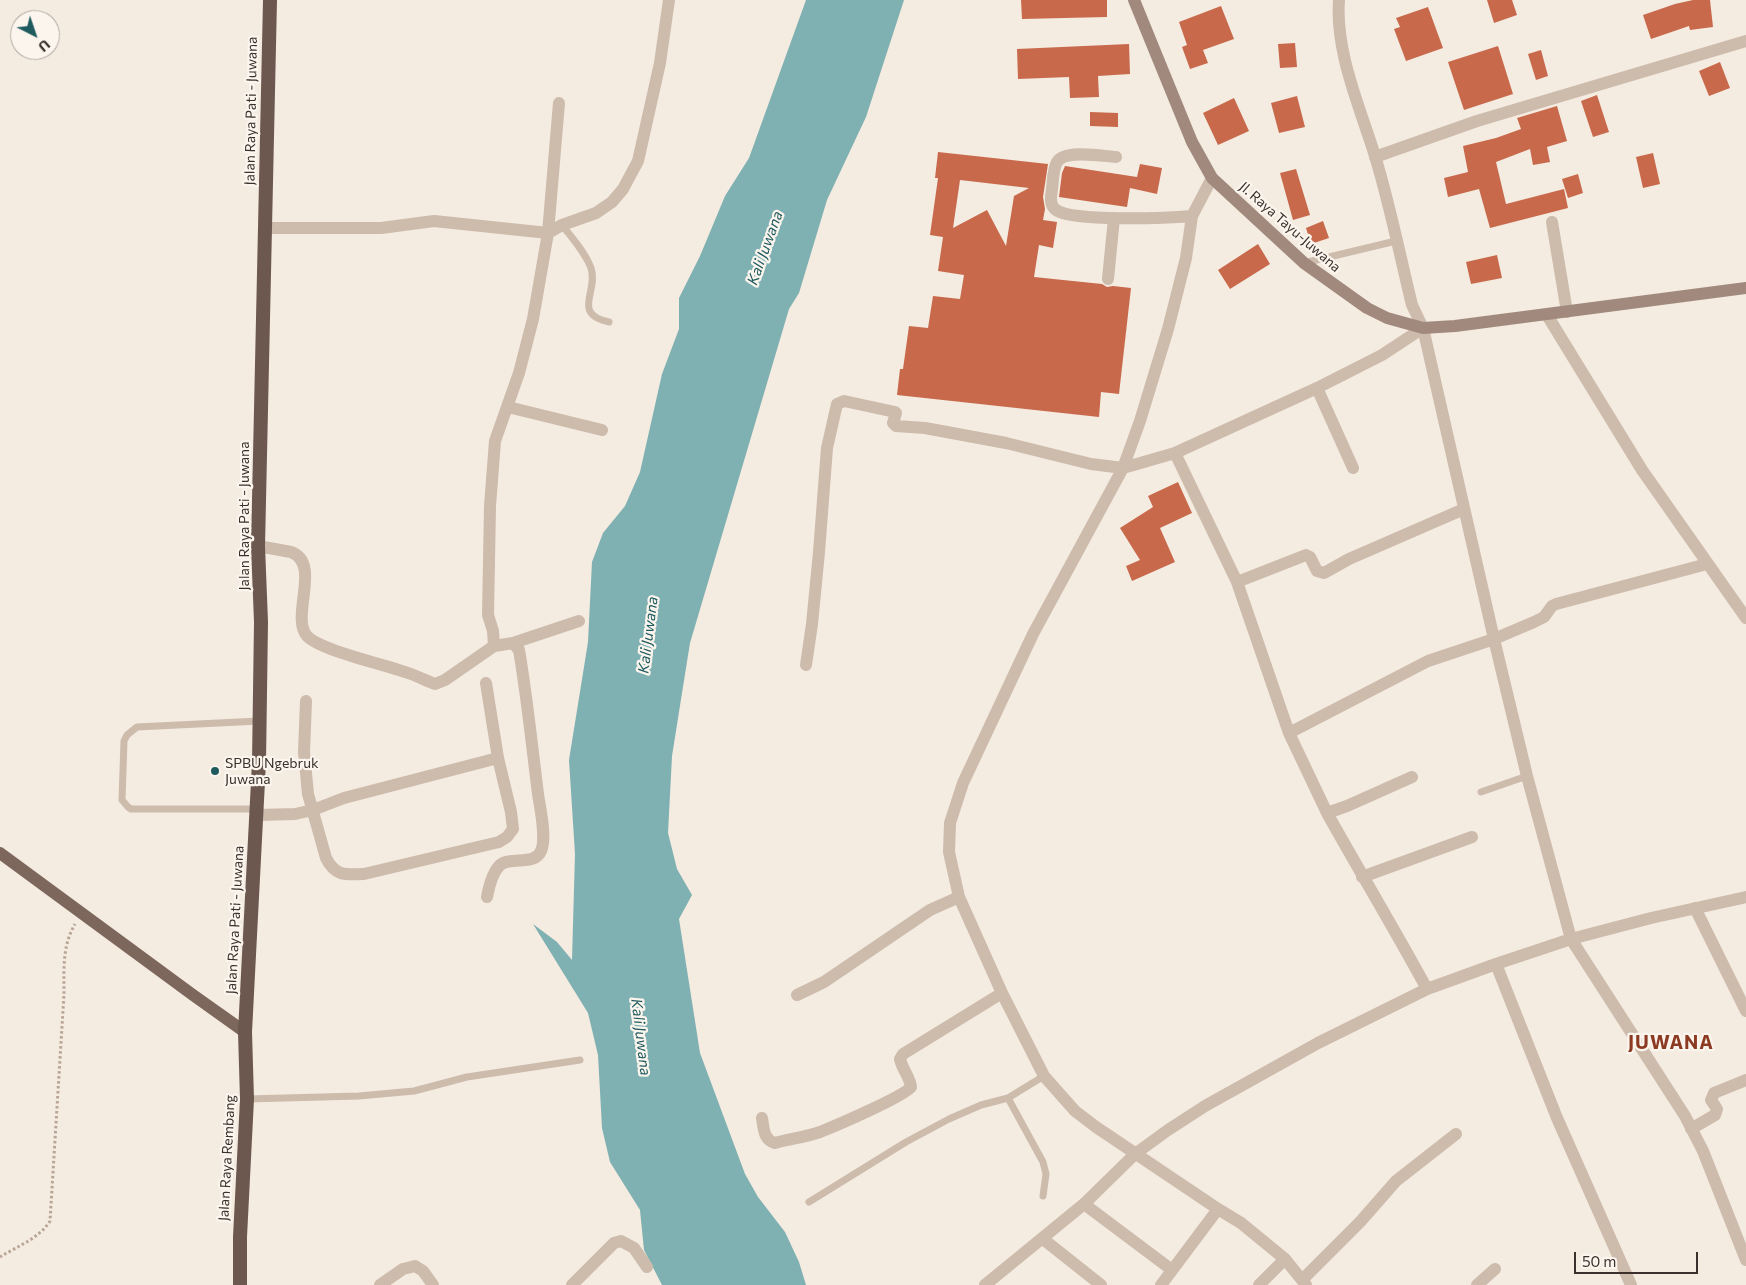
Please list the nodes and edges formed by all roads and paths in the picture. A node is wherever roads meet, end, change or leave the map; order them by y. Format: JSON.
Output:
{"nodes":[{"id":1,"x":270,"y":0,"type":"edge"},
{"id":2,"x":669,"y":0,"type":"edge"},
{"id":3,"x":1134,"y":0,"type":"edge"},
{"id":4,"x":1339,"y":0,"type":"edge"},
{"id":5,"x":1746,"y":41,"type":"edge"},
{"id":6,"x":559,"y":103,"type":"dead end"},
{"id":7,"x":1116,"y":157,"type":"dead end"},
{"id":8,"x":1375,"y":157,"type":"junction"},
{"id":9,"x":1212,"y":178,"type":"junction"},
{"id":10,"x":1192,"y":216,"type":"junction"},
{"id":11,"x":1114,"y":218,"type":"junction"},
{"id":12,"x":1552,"y":222,"type":"dead end"},
{"id":13,"x":562,"y":225,"type":"junction"},
{"id":14,"x":265,"y":228,"type":"junction"},
{"id":15,"x":548,"y":233,"type":"junction"},
{"id":16,"x":1396,"y":241,"type":"junction"},
{"id":17,"x":1304,"y":263,"type":"junction"},
{"id":18,"x":1108,"y":279,"type":"dead end"},
{"id":19,"x":1746,"y":288,"type":"edge"},
{"id":20,"x":1567,"y":312,"type":"junction"},
{"id":21,"x":1547,"y":315,"type":"junction"},
{"id":22,"x":609,"y":322,"type":"dead end"},
{"id":23,"x":1423,"y":328,"type":"junction"},
{"id":24,"x":1317,"y":388,"type":"junction"},
{"id":25,"x":508,"y":407,"type":"junction"},
{"id":26,"x":602,"y":430,"type":"dead end"},
{"id":27,"x":1174,"y":453,"type":"junction"},
{"id":28,"x":1123,"y":468,"type":"junction"},
{"id":29,"x":1353,"y":468,"type":"dead end"},
{"id":30,"x":1464,"y":509,"type":"junction"},
{"id":31,"x":258,"y":546,"type":"junction"},
{"id":32,"x":1707,"y":564,"type":"junction"},
{"id":33,"x":1237,"y":582,"type":"junction"},
{"id":34,"x":1746,"y":618,"type":"edge"},
{"id":35,"x":579,"y":621,"type":"dead end"},
{"id":36,"x":1494,"y":639,"type":"junction"},
{"id":37,"x":513,"y":643,"type":"junction"},
{"id":38,"x":494,"y":646,"type":"junction"},
{"id":39,"x":806,"y":665,"type":"dead end"},
{"id":40,"x":486,"y":683,"type":"dead end"},
{"id":41,"x":306,"y":701,"type":"dead end"},
{"id":42,"x":260,"y":721,"type":"junction"},
{"id":43,"x":1289,"y":733,"type":"junction"},
{"id":44,"x":498,"y":758,"type":"junction"},
{"id":45,"x":1527,"y":776,"type":"junction"},
{"id":46,"x":1412,"y":778,"type":"dead end"},
{"id":47,"x":1481,"y":792,"type":"dead end"},
{"id":48,"x":313,"y":810,"type":"junction"},
{"id":49,"x":258,"y":812,"type":"junction"},
{"id":50,"x":1327,"y":813,"type":"junction"},
{"id":51,"x":1472,"y":836,"type":"dead end"},
{"id":52,"x":0,"y":853,"type":"edge"},
{"id":53,"x":1362,"y":877,"type":"junction"},
{"id":54,"x":487,"y":896,"type":"dead end"},
{"id":55,"x":960,"y":897,"type":"junction"},
{"id":56,"x":1746,"y":897,"type":"edge"},
{"id":57,"x":1695,"y":908,"type":"junction"},
{"id":58,"x":82,"y":913,"type":"junction"},
{"id":59,"x":1570,"y":939,"type":"junction"},
{"id":60,"x":1496,"y":964,"type":"junction"},
{"id":61,"x":1427,"y":989,"type":"junction"},
{"id":62,"x":1002,"y":993,"type":"junction"},
{"id":63,"x":797,"y":995,"type":"dead end"},
{"id":64,"x":1746,"y":1011,"type":"edge"},
{"id":65,"x":245,"y":1032,"type":"junction"},
{"id":66,"x":580,"y":1060,"type":"dead end"},
{"id":67,"x":1044,"y":1076,"type":"junction"},
{"id":68,"x":1746,"y":1080,"type":"edge"},
{"id":69,"x":1008,"y":1098,"type":"junction"},
{"id":70,"x":247,"y":1099,"type":"junction"},
{"id":71,"x":762,"y":1118,"type":"dead end"},
{"id":72,"x":1691,"y":1129,"type":"junction"},
{"id":73,"x":1456,"y":1134,"type":"dead end"},
{"id":74,"x":1135,"y":1154,"type":"junction"},
{"id":75,"x":1043,"y":1196,"type":"dead end"},
{"id":76,"x":810,"y":1202,"type":"dead end"},
{"id":77,"x":1084,"y":1204,"type":"junction"},
{"id":78,"x":1218,"y":1210,"type":"junction"},
{"id":79,"x":1043,"y":1239,"type":"junction"},
{"id":80,"x":0,"y":1257,"type":"edge"},
{"id":81,"x":1285,"y":1259,"type":"junction"},
{"id":82,"x":1746,"y":1260,"type":"edge"},
{"id":83,"x":647,"y":1267,"type":"dead end"},
{"id":84,"x":1495,"y":1269,"type":"dead end"},
{"id":85,"x":1172,"y":1270,"type":"junction"},
{"id":86,"x":1304,"y":1282,"type":"edge"},
{"id":87,"x":240,"y":1285,"type":"edge"},
{"id":88,"x":380,"y":1285,"type":"edge"},
{"id":89,"x":433,"y":1285,"type":"edge"},
{"id":90,"x":572,"y":1285,"type":"edge"},
{"id":91,"x":985,"y":1285,"type":"edge"},
{"id":92,"x":1101,"y":1285,"type":"edge"},
{"id":93,"x":1161,"y":1285,"type":"edge"},
{"id":94,"x":1259,"y":1285,"type":"edge"},
{"id":95,"x":1477,"y":1285,"type":"edge"},
{"id":96,"x":1631,"y":1285,"type":"edge"}],
"edges":[{"from":1,"to":14,"type":"highway","name":"Jalan Raya Pati - Juwana"},
{"from":2,"to":13,"type":"street"},
{"from":3,"to":9,"type":"main road","name":"Jl. Raya Tayu-Juwana"},
{"from":4,"to":8,"type":"street"},
{"from":5,"to":8,"type":"street"},
{"from":6,"to":15,"type":"street"},
{"from":7,"to":11,"type":"street"},
{"from":8,"to":16,"type":"street"},
{"from":9,"to":10,"type":"street"},
{"from":9,"to":17,"type":"main road","name":"Jl. Raya Tayu-Juwana"},
{"from":10,"to":11,"type":"street"},
{"from":10,"to":28,"type":"street"},
{"from":11,"to":18,"type":"street"},
{"from":12,"to":20,"type":"street"},
{"from":13,"to":15,"type":"street"},
{"from":13,"to":22,"type":"lane"},
{"from":14,"to":15,"type":"street"},
{"from":14,"to":31,"type":"highway","name":"Jalan Raya Pati - Juwana"},
{"from":15,"to":25,"type":"street"},
{"from":16,"to":17,"type":"lane"},
{"from":16,"to":23,"type":"street"},
{"from":17,"to":23,"type":"main road","name":"Jl. Raya Tayu-Juwana"},
{"from":19,"to":20,"type":"main road","name":"Jl. Raya Tayu-Juwana"},
{"from":20,"to":21,"type":"main road","name":"Jl. Raya Tayu-Juwana"},
{"from":21,"to":23,"type":"main road","name":"Jl. Raya Tayu-Juwana"},
{"from":21,"to":32,"type":"street"},
{"from":23,"to":24,"type":"street"},
{"from":23,"to":30,"type":"street"},
{"from":24,"to":27,"type":"street"},
{"from":24,"to":29,"type":"street"},
{"from":25,"to":26,"type":"street"},
{"from":25,"to":38,"type":"street"},
{"from":27,"to":28,"type":"street"},
{"from":27,"to":33,"type":"street"},
{"from":28,"to":39,"type":"street"},
{"from":28,"to":55,"type":"street"},
{"from":30,"to":33,"type":"street"},
{"from":30,"to":36,"type":"street"},
{"from":31,"to":38,"type":"street"},
{"from":31,"to":42,"type":"highway","name":"Jalan Raya Pati - Juwana"},
{"from":32,"to":34,"type":"street"},
{"from":32,"to":36,"type":"street"},
{"from":33,"to":43,"type":"street"},
{"from":35,"to":37,"type":"street"},
{"from":36,"to":43,"type":"street"},
{"from":36,"to":45,"type":"street"},
{"from":37,"to":38,"type":"street"},
{"from":37,"to":54,"type":"street"},
{"from":40,"to":44,"type":"street"},
{"from":41,"to":48,"type":"street"},
{"from":42,"to":49,"type":"highway","name":"Jalan Raya Pati - Juwana"},
{"from":42,"to":49,"type":"lane"},
{"from":43,"to":50,"type":"street"},
{"from":44,"to":48,"type":"street"},
{"from":44,"to":48,"type":"street"},
{"from":45,"to":47,"type":"lane"},
{"from":45,"to":59,"type":"street"},
{"from":46,"to":50,"type":"street"},
{"from":48,"to":49,"type":"street"},
{"from":49,"to":65,"type":"highway","name":"Jalan Raya Pati - Juwana"},
{"from":50,"to":53,"type":"street"},
{"from":51,"to":53,"type":"street"},
{"from":52,"to":58,"type":"main road"},
{"from":53,"to":61,"type":"street"},
{"from":55,"to":62,"type":"street"},
{"from":55,"to":63,"type":"street"},
{"from":56,"to":57,"type":"street"},
{"from":57,"to":59,"type":"street"},
{"from":57,"to":64,"type":"street"},
{"from":58,"to":65,"type":"main road"},
{"from":58,"to":80,"type":"path"},
{"from":59,"to":60,"type":"street"},
{"from":59,"to":72,"type":"street"},
{"from":60,"to":61,"type":"street"},
{"from":60,"to":96,"type":"street"},
{"from":61,"to":74,"type":"street"},
{"from":62,"to":67,"type":"street"},
{"from":62,"to":71,"type":"street"},
{"from":65,"to":70,"type":"highway","name":"Jalan Raya Rembang"},
{"from":66,"to":70,"type":"lane"},
{"from":67,"to":69,"type":"lane"},
{"from":67,"to":74,"type":"street"},
{"from":68,"to":72,"type":"street"},
{"from":69,"to":75,"type":"lane"},
{"from":69,"to":76,"type":"lane"},
{"from":70,"to":87,"type":"highway","name":"Jalan Raya Rembang"},
{"from":72,"to":82,"type":"street"},
{"from":73,"to":86,"type":"street"},
{"from":74,"to":77,"type":"street"},
{"from":74,"to":78,"type":"street"},
{"from":77,"to":79,"type":"street"},
{"from":77,"to":85,"type":"street"},
{"from":78,"to":81,"type":"street"},
{"from":78,"to":85,"type":"street"},
{"from":79,"to":91,"type":"street"},
{"from":79,"to":92,"type":"street"},
{"from":81,"to":86,"type":"street"},
{"from":81,"to":94,"type":"street"},
{"from":83,"to":90,"type":"street"},
{"from":84,"to":95,"type":"street"},
{"from":85,"to":93,"type":"street"},
{"from":88,"to":89,"type":"street"}]}
